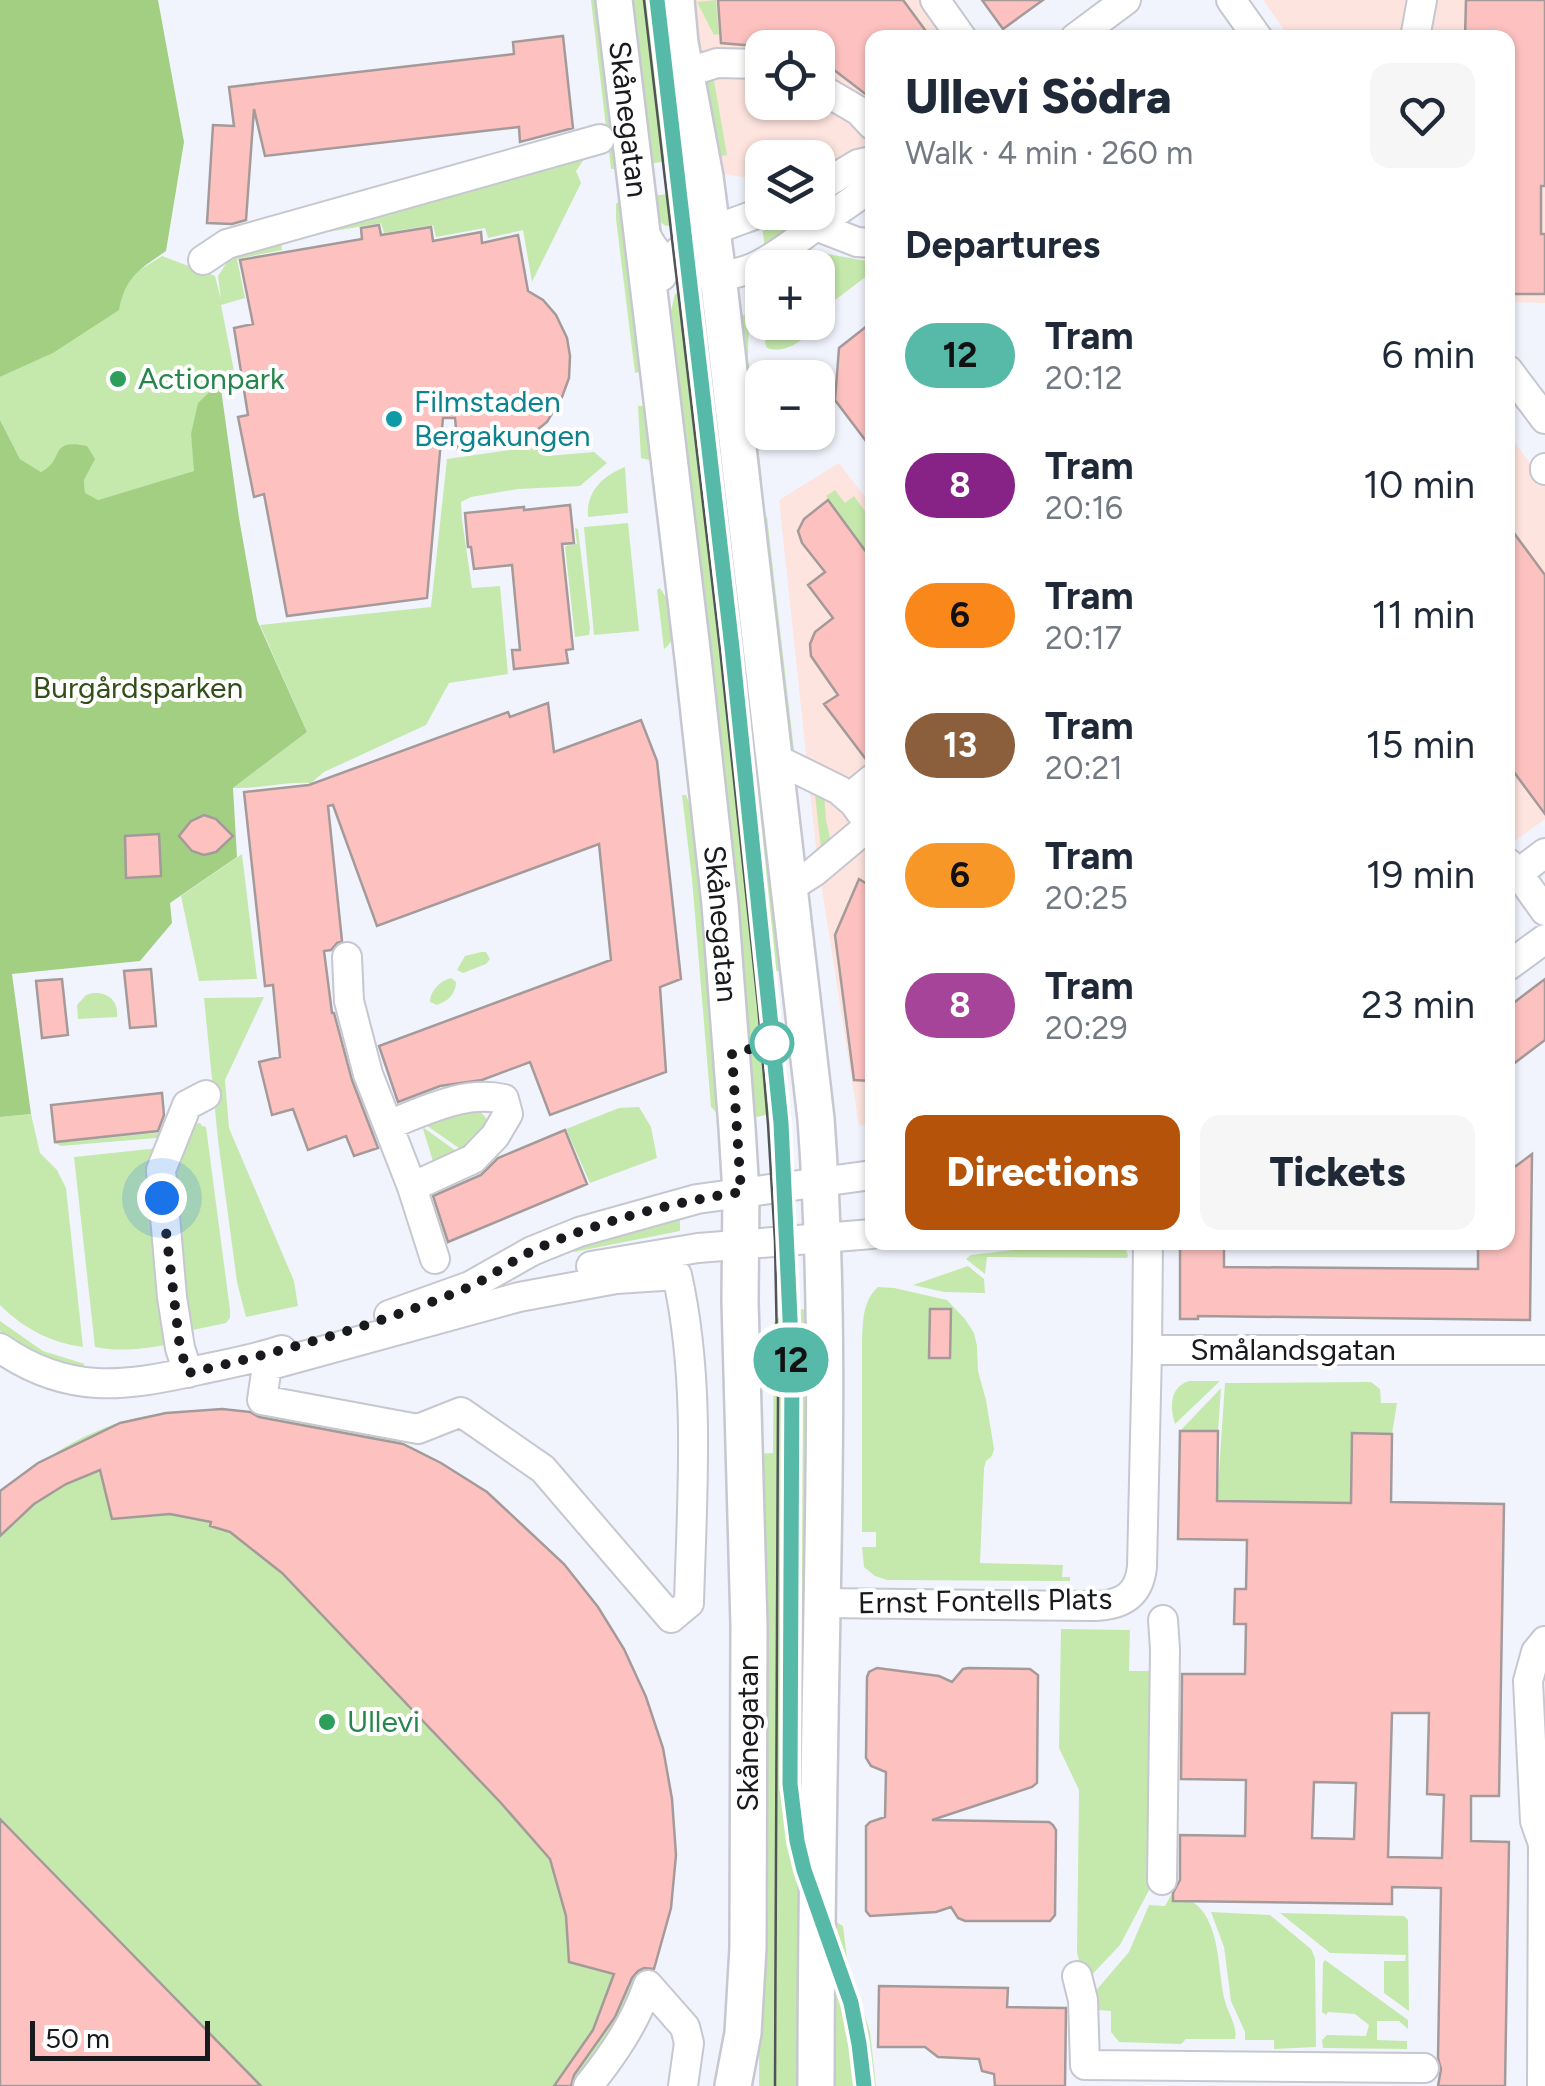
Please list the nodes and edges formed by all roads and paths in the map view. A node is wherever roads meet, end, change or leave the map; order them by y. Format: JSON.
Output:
{"nodes":[{"id":1,"x":614,"y":0,"type":"edge"},
{"id":2,"x":676,"y":0,"type":"edge"},
{"id":3,"x":935,"y":0,"type":"edge"},
{"id":4,"x":1126,"y":0,"type":"edge"},
{"id":5,"x":1231,"y":0,"type":"edge"},
{"id":6,"x":1422,"y":0,"type":"edge"},
{"id":7,"x":956,"y":30,"type":"edge"},
{"id":8,"x":1087,"y":30,"type":"edge"},
{"id":9,"x":1252,"y":30,"type":"edge"},
{"id":10,"x":1416,"y":30,"type":"edge"},
{"id":11,"x":745,"y":64,"type":"edge"},
{"id":12,"x":686,"y":73,"type":"junction"},
{"id":13,"x":835,"y":97,"type":"edge"},
{"id":14,"x":865,"y":118,"type":"edge"},
{"id":15,"x":600,"y":139,"type":"dead end"},
{"id":16,"x":865,"y":162,"type":"edge"},
{"id":17,"x":835,"y":178,"type":"edge"},
{"id":18,"x":865,"y":191,"type":"edge"},
{"id":19,"x":835,"y":212,"type":"edge"},
{"id":20,"x":745,"y":218,"type":"edge"},
{"id":21,"x":640,"y":226,"type":"junction"},
{"id":22,"x":811,"y":230,"type":"edge"},
{"id":23,"x":826,"y":230,"type":"edge"},
{"id":24,"x":711,"y":231,"type":"junction"},
{"id":25,"x":865,"y":243,"type":"edge"},
{"id":26,"x":202,"y":260,"type":"dead end"},
{"id":27,"x":666,"y":263,"type":"junction"},
{"id":28,"x":718,"y":276,"type":"junction"},
{"id":29,"x":650,"y":306,"type":"junction"},
{"id":30,"x":1515,"y":379,"type":"edge"},
{"id":31,"x":1545,"y":419,"type":"edge"},
{"id":32,"x":774,"y":758,"type":"junction"},
{"id":33,"x":865,"y":785,"type":"edge"},
{"id":34,"x":849,"y":798,"type":"junction"},
{"id":35,"x":865,"y":817,"type":"edge"},
{"id":36,"x":865,"y":829,"type":"edge"},
{"id":37,"x":1545,"y":853,"type":"edge"},
{"id":38,"x":1515,"y":870,"type":"edge"},
{"id":39,"x":1515,"y":877,"type":"edge"},
{"id":40,"x":789,"y":888,"type":"junction"},
{"id":41,"x":1545,"y":911,"type":"edge"},
{"id":42,"x":1545,"y":939,"type":"edge"},
{"id":43,"x":348,"y":957,"type":"dead end"},
{"id":44,"x":1515,"y":961,"type":"edge"},
{"id":45,"x":206,"y":1094,"type":"dead end"},
{"id":46,"x":388,"y":1125,"type":"junction"},
{"id":47,"x":865,"y":1175,"type":"edge"},
{"id":48,"x":821,"y":1181,"type":"junction"},
{"id":49,"x":412,"y":1187,"type":"junction"},
{"id":50,"x":741,"y":1192,"type":"junction"},
{"id":51,"x":865,"y":1235,"type":"edge"},
{"id":52,"x":823,"y":1238,"type":"junction"},
{"id":53,"x":741,"y":1243,"type":"junction"},
{"id":54,"x":1148,"y":1250,"type":"edge"},
{"id":55,"x":435,"y":1259,"type":"dead end"},
{"id":56,"x":470,"y":1286,"type":"junction"},
{"id":57,"x":1545,"y":1328,"type":"edge"},
{"id":58,"x":0,"y":1348,"type":"edge"},
{"id":59,"x":1147,"y":1350,"type":"junction"},
{"id":60,"x":1544,"y":1350,"type":"edge"},
{"id":61,"x":188,"y":1373,"type":"junction"},
{"id":62,"x":690,"y":1603,"type":"joint"},
{"id":63,"x":822,"y":1603,"type":"junction"},
{"id":64,"x":1163,"y":1620,"type":"dead end"},
{"id":65,"x":1545,"y":1641,"type":"edge"},
{"id":66,"x":1543,"y":1844,"type":"edge"},
{"id":67,"x":1162,"y":1880,"type":"dead end"},
{"id":68,"x":1077,"y":1976,"type":"dead end"},
{"id":69,"x":743,"y":2034,"type":"junction"},
{"id":70,"x":1424,"y":2068,"type":"dead end"},
{"id":71,"x":588,"y":2086,"type":"edge"},
{"id":72,"x":683,"y":2086,"type":"edge"},
{"id":73,"x":733,"y":2086,"type":"edge"},
{"id":74,"x":744,"y":2086,"type":"edge"},
{"id":75,"x":816,"y":2086,"type":"edge"},
{"id":76,"x":1542,"y":2086,"type":"edge"}],
"edges":[{"from":1,"to":21,"type":"main road","name":"Skånegatan"},
{"from":2,"to":12,"type":"main road","name":"Skånegatan"},
{"from":3,"to":7,"type":"street"},
{"from":4,"to":8,"type":"street"},
{"from":5,"to":9,"type":"street"},
{"from":6,"to":10,"type":"street"},
{"from":11,"to":12,"type":"street"},
{"from":12,"to":24,"type":"main road","name":"Skånegatan"},
{"from":13,"to":14,"type":"street"},
{"from":15,"to":26,"type":"street"},
{"from":16,"to":17,"type":"street"},
{"from":18,"to":19,"type":"street"},
{"from":20,"to":24,"type":"street"},
{"from":21,"to":27,"type":"street"},
{"from":21,"to":29,"type":"main road","name":"Skånegatan"},
{"from":22,"to":28,"type":"street"},
{"from":23,"to":25,"type":"street"},
{"from":24,"to":27,"type":"street"},
{"from":24,"to":28,"type":"main road","name":"Skånegatan"},
{"from":27,"to":28,"type":"street"},
{"from":27,"to":29,"type":"street"},
{"from":28,"to":32,"type":"main road","name":"Skånegatan"},
{"from":29,"to":50,"type":"main road","name":"Skånegatan"},
{"from":30,"to":31,"type":"street"},
{"from":32,"to":34,"type":"street"},
{"from":32,"to":40,"type":"main road","name":"Skånegatan"},
{"from":33,"to":34,"type":"street"},
{"from":34,"to":35,"type":"street"},
{"from":36,"to":40,"type":"street"},
{"from":37,"to":38,"type":"street"},
{"from":39,"to":41,"type":"street"},
{"from":40,"to":48,"type":"main road","name":"Skånegatan"},
{"from":42,"to":44,"type":"street"},
{"from":43,"to":46,"type":"street"},
{"from":45,"to":61,"type":"street"},
{"from":46,"to":49,"type":"street"},
{"from":46,"to":49,"type":"street"},
{"from":47,"to":48,"type":"street"},
{"from":48,"to":50,"type":"street"},
{"from":48,"to":52,"type":"main road","name":"Skånegatan"},
{"from":49,"to":55,"type":"street"},
{"from":50,"to":53,"type":"main road","name":"Skånegatan"},
{"from":50,"to":56,"type":"street"},
{"from":51,"to":52,"type":"street"},
{"from":52,"to":53,"type":"street"},
{"from":52,"to":63,"type":"main road","name":"Skånegatan"},
{"from":53,"to":56,"type":"street"},
{"from":53,"to":69,"type":"main road","name":"Skånegatan"},
{"from":54,"to":59,"type":"street","name":"Smålandsgatan"},
{"from":56,"to":61,"type":"street"},
{"from":57,"to":60,"type":"street"},
{"from":58,"to":61,"type":"street"},
{"from":59,"to":60,"type":"street","name":"Smålandsgatan"},
{"from":59,"to":63,"type":"street","name":"Ernst Fontells Plats"},
{"from":62,"to":62,"type":"street"},
{"from":63,"to":75,"type":"main road","name":"Skånegatan"},
{"from":64,"to":67,"type":"street"},
{"from":65,"to":66,"type":"street"},
{"from":66,"to":76,"type":"street"},
{"from":68,"to":70,"type":"street"},
{"from":69,"to":73,"type":"main road","name":"Skånegatan"},
{"from":69,"to":74,"type":"main road","name":"Skånegatan"},
{"from":71,"to":72,"type":"street"}]}
